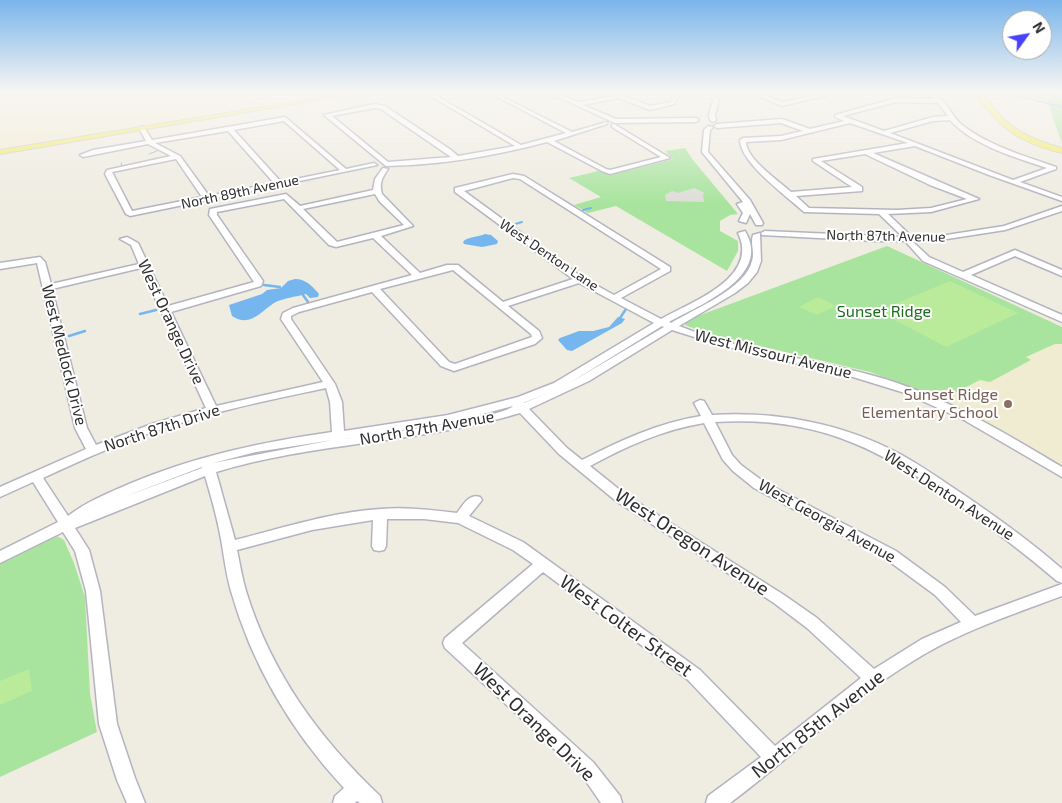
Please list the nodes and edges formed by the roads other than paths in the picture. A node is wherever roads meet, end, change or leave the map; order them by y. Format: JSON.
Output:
{"nodes":[{"id":1,"x":133,"y":129,"type":"edge"},
{"id":2,"x":143,"y":129,"type":"edge"},
{"id":3,"x":221,"y":129,"type":"edge"},
{"id":4,"x":230,"y":129,"type":"edge"},
{"id":5,"x":298,"y":129,"type":"edge"},
{"id":6,"x":345,"y":129,"type":"edge"},
{"id":7,"x":416,"y":129,"type":"edge"},
{"id":8,"x":491,"y":129,"type":"edge"},
{"id":9,"x":563,"y":129,"type":"edge"},
{"id":10,"x":584,"y":129,"type":"edge"},
{"id":11,"x":623,"y":129,"type":"edge"},
{"id":12,"x":696,"y":129,"type":"edge"},
{"id":13,"x":708,"y":129,"type":"edge"},
{"id":14,"x":806,"y":129,"type":"edge"},
{"id":15,"x":816,"y":129,"type":"edge"},
{"id":16,"x":875,"y":129,"type":"edge"},
{"id":17,"x":893,"y":129,"type":"edge"},
{"id":18,"x":965,"y":129,"type":"edge"},
{"id":19,"x":1013,"y":129,"type":"edge"},
{"id":20,"x":810,"y":131,"type":"junction"},
{"id":21,"x":883,"y":132,"type":"junction"},
{"id":22,"x":570,"y":133,"type":"junction"},
{"id":23,"x":546,"y":140,"type":"junction"},
{"id":24,"x":150,"y":142,"type":"junction"},
{"id":25,"x":916,"y":144,"type":"junction"},
{"id":26,"x":519,"y":146,"type":"junction"},
{"id":27,"x":1062,"y":151,"type":"edge"},
{"id":28,"x":0,"y":152,"type":"edge"},
{"id":29,"x":866,"y":152,"type":"junction"},
{"id":30,"x":83,"y":155,"type":"dead end"},
{"id":31,"x":178,"y":157,"type":"junction"},
{"id":32,"x":379,"y":157,"type":"junction"},
{"id":33,"x":456,"y":158,"type":"junction"},
{"id":34,"x":386,"y":166,"type":"junction"},
{"id":35,"x":375,"y":169,"type":"junction"},
{"id":36,"x":348,"y":170,"type":"junction"},
{"id":37,"x":1013,"y":182,"type":"junction"},
{"id":38,"x":279,"y":184,"type":"junction"},
{"id":39,"x":376,"y":192,"type":"junction"},
{"id":40,"x":791,"y":194,"type":"junction"},
{"id":41,"x":207,"y":199,"type":"junction"},
{"id":42,"x":1062,"y":200,"type":"edge"},
{"id":43,"x":299,"y":208,"type":"junction"},
{"id":44,"x":1062,"y":208,"type":"edge"},
{"id":45,"x":882,"y":213,"type":"junction"},
{"id":46,"x":743,"y":221,"type":"junction"},
{"id":47,"x":737,"y":229,"type":"junction"},
{"id":48,"x":762,"y":230,"type":"junction"},
{"id":49,"x":376,"y":236,"type":"junction"},
{"id":50,"x":907,"y":237,"type":"junction"},
{"id":51,"x":124,"y":239,"type":"dead end"},
{"id":52,"x":144,"y":265,"type":"junction"},
{"id":53,"x":0,"y":266,"type":"edge"},
{"id":54,"x":1062,"y":273,"type":"edge"},
{"id":55,"x":964,"y":275,"type":"junction"},
{"id":56,"x":418,"y":276,"type":"junction"},
{"id":57,"x":580,"y":280,"type":"junction"},
{"id":58,"x":47,"y":288,"type":"junction"},
{"id":59,"x":374,"y":288,"type":"junction"},
{"id":60,"x":615,"y":298,"type":"junction"},
{"id":61,"x":503,"y":305,"type":"junction"},
{"id":62,"x":166,"y":310,"type":"junction"},
{"id":63,"x":1062,"y":320,"type":"edge"},
{"id":64,"x":668,"y":324,"type":"junction"},
{"id":65,"x":330,"y":384,"type":"junction"},
{"id":66,"x":700,"y":403,"type":"dead end"},
{"id":67,"x":519,"y":405,"type":"junction"},
{"id":68,"x":212,"y":410,"type":"junction"},
{"id":69,"x":708,"y":418,"type":"junction"},
{"id":70,"x":339,"y":440,"type":"junction"},
{"id":71,"x":93,"y":451,"type":"junction"},
{"id":72,"x":207,"y":466,"type":"junction"},
{"id":73,"x":581,"y":466,"type":"junction"},
{"id":74,"x":1062,"y":473,"type":"edge"},
{"id":75,"x":36,"y":476,"type":"junction"},
{"id":76,"x":0,"y":492,"type":"edge"},
{"id":77,"x":475,"y":500,"type":"dead end"},
{"id":78,"x":380,"y":514,"type":"junction"},
{"id":79,"x":460,"y":518,"type":"junction"},
{"id":80,"x":66,"y":524,"type":"junction"},
{"id":81,"x":230,"y":546,"type":"junction"},
{"id":82,"x":379,"y":546,"type":"dead end"},
{"id":83,"x":0,"y":557,"type":"edge"},
{"id":84,"x":542,"y":565,"type":"junction"},
{"id":85,"x":1062,"y":577,"type":"edge"},
{"id":86,"x":1062,"y":590,"type":"edge"},
{"id":87,"x":973,"y":624,"type":"junction"},
{"id":88,"x":873,"y":679,"type":"junction"},
{"id":89,"x":774,"y":758,"type":"junction"},
{"id":90,"x":357,"y":788,"type":"junction"},
{"id":91,"x":136,"y":803,"type":"edge"},
{"id":92,"x":342,"y":803,"type":"edge"},
{"id":93,"x":373,"y":803,"type":"edge"},
{"id":94,"x":613,"y":803,"type":"edge"},
{"id":95,"x":715,"y":803,"type":"edge"}],
"edges":[{"from":1,"to":28,"type":"main road"},
{"from":2,"to":24,"type":"street"},
{"from":3,"to":24,"type":"street"},
{"from":4,"to":38,"type":"street"},
{"from":5,"to":36,"type":"street"},
{"from":6,"to":32,"type":"street"},
{"from":7,"to":33,"type":"street"},
{"from":8,"to":26,"type":"street"},
{"from":9,"to":22,"type":"street"},
{"from":10,"to":22,"type":"street"},
{"from":11,"to":23,"type":"street"},
{"from":12,"to":46,"type":"street"},
{"from":13,"to":48,"type":"street"},
{"from":14,"to":20,"type":"street"},
{"from":15,"to":20,"type":"street"},
{"from":16,"to":21,"type":"street"},
{"from":17,"to":21,"type":"street"},
{"from":18,"to":37,"type":"street"},
{"from":19,"to":27,"type":"main road"},
{"from":20,"to":40,"type":"street"},
{"from":21,"to":25,"type":"street"},
{"from":22,"to":23,"type":"street"},
{"from":23,"to":26,"type":"street"},
{"from":24,"to":30,"type":"street"},
{"from":24,"to":31,"type":"street"},
{"from":25,"to":29,"type":"street"},
{"from":25,"to":37,"type":"street"},
{"from":26,"to":33,"type":"street"},
{"from":29,"to":40,"type":"street"},
{"from":29,"to":45,"type":"street"},
{"from":31,"to":41,"type":"street"},
{"from":31,"to":41,"type":"street","name":"North 89th Avenue"},
{"from":32,"to":34,"type":"street"},
{"from":32,"to":35,"type":"street"},
{"from":33,"to":34,"type":"street"},
{"from":34,"to":35,"type":"street"},
{"from":34,"to":35,"type":"street","name":"North 89th Avenue"},
{"from":35,"to":36,"type":"street","name":"North 89th Avenue"},
{"from":35,"to":39,"type":"street"},
{"from":36,"to":38,"type":"street","name":"North 89th Avenue"},
{"from":37,"to":42,"type":"street"},
{"from":38,"to":41,"type":"street","name":"North 89th Avenue"},
{"from":39,"to":43,"type":"street"},
{"from":39,"to":49,"type":"street"},
{"from":40,"to":45,"type":"street"},
{"from":42,"to":50,"type":"street","name":"North 87th Avenue"},
{"from":43,"to":49,"type":"street"},
{"from":43,"to":62,"type":"street"},
{"from":44,"to":50,"type":"street","name":"North 87th Avenue"},
{"from":45,"to":50,"type":"street"},
{"from":46,"to":47,"type":"street"},
{"from":46,"to":48,"type":"street"},
{"from":47,"to":48,"type":"street"},
{"from":47,"to":64,"type":"street","name":"North 87th Avenue"},
{"from":48,"to":50,"type":"street","name":"North 87th Avenue"},
{"from":48,"to":64,"type":"street","name":"North 87th Avenue"},
{"from":49,"to":56,"type":"street"},
{"from":50,"to":55,"type":"street"},
{"from":51,"to":52,"type":"street","name":"West Orange Drive"},
{"from":52,"to":58,"type":"street"},
{"from":52,"to":62,"type":"street","name":"West Orange Drive"},
{"from":53,"to":58,"type":"street","name":"West Medlock Drive"},
{"from":54,"to":55,"type":"street"},
{"from":55,"to":63,"type":"street"},
{"from":56,"to":59,"type":"street"},
{"from":56,"to":61,"type":"street"},
{"from":57,"to":60,"type":"street","name":"West Denton Lane"},
{"from":57,"to":60,"type":"street","name":"West Denton Lane"},
{"from":57,"to":61,"type":"street"},
{"from":58,"to":71,"type":"street","name":"West Medlock Drive"},
{"from":59,"to":61,"type":"street"},
{"from":59,"to":65,"type":"street"},
{"from":60,"to":64,"type":"street","name":"West Denton Lane"},
{"from":62,"to":68,"type":"street","name":"West Orange Drive"},
{"from":64,"to":67,"type":"street","name":"North 87th Avenue"},
{"from":64,"to":74,"type":"street","name":"West Missouri Avenue"},
{"from":65,"to":68,"type":"street","name":"North 87th Drive"},
{"from":65,"to":70,"type":"street"},
{"from":66,"to":69,"type":"street","name":"West Georgia Avenue"},
{"from":67,"to":70,"type":"street","name":"North 87th Avenue"},
{"from":67,"to":73,"type":"street","name":"West Oregon Avenue"},
{"from":68,"to":71,"type":"street","name":"North 87th Drive"},
{"from":69,"to":73,"type":"street","name":"West Denton Avenue"},
{"from":69,"to":85,"type":"street","name":"West Denton Avenue"},
{"from":69,"to":87,"type":"street","name":"West Georgia Avenue"},
{"from":70,"to":72,"type":"street","name":"North 87th Avenue"},
{"from":71,"to":75,"type":"street","name":"North 87th Drive"},
{"from":72,"to":80,"type":"street","name":"North 87th Avenue"},
{"from":72,"to":81,"type":"street"},
{"from":73,"to":88,"type":"street","name":"West Oregon Avenue"},
{"from":75,"to":76,"type":"street","name":"North 87th Drive"},
{"from":75,"to":80,"type":"street"},
{"from":77,"to":79,"type":"street"},
{"from":78,"to":79,"type":"street","name":"West Colter Street"},
{"from":78,"to":81,"type":"street","name":"West Colter Street"},
{"from":78,"to":82,"type":"street"},
{"from":79,"to":84,"type":"street","name":"West Colter Street"},
{"from":80,"to":83,"type":"street","name":"North 87th Avenue"},
{"from":80,"to":91,"type":"street"},
{"from":81,"to":90,"type":"street"},
{"from":84,"to":89,"type":"street","name":"West Colter Street"},
{"from":84,"to":94,"type":"street","name":"West Orange Drive"},
{"from":86,"to":87,"type":"street","name":"North 85th Avenue"},
{"from":87,"to":88,"type":"street","name":"North 85th Avenue"},
{"from":88,"to":89,"type":"street","name":"North 85th Avenue"},
{"from":89,"to":95,"type":"street","name":"North 85th Avenue"},
{"from":90,"to":92,"type":"street"},
{"from":90,"to":93,"type":"street"}]}
